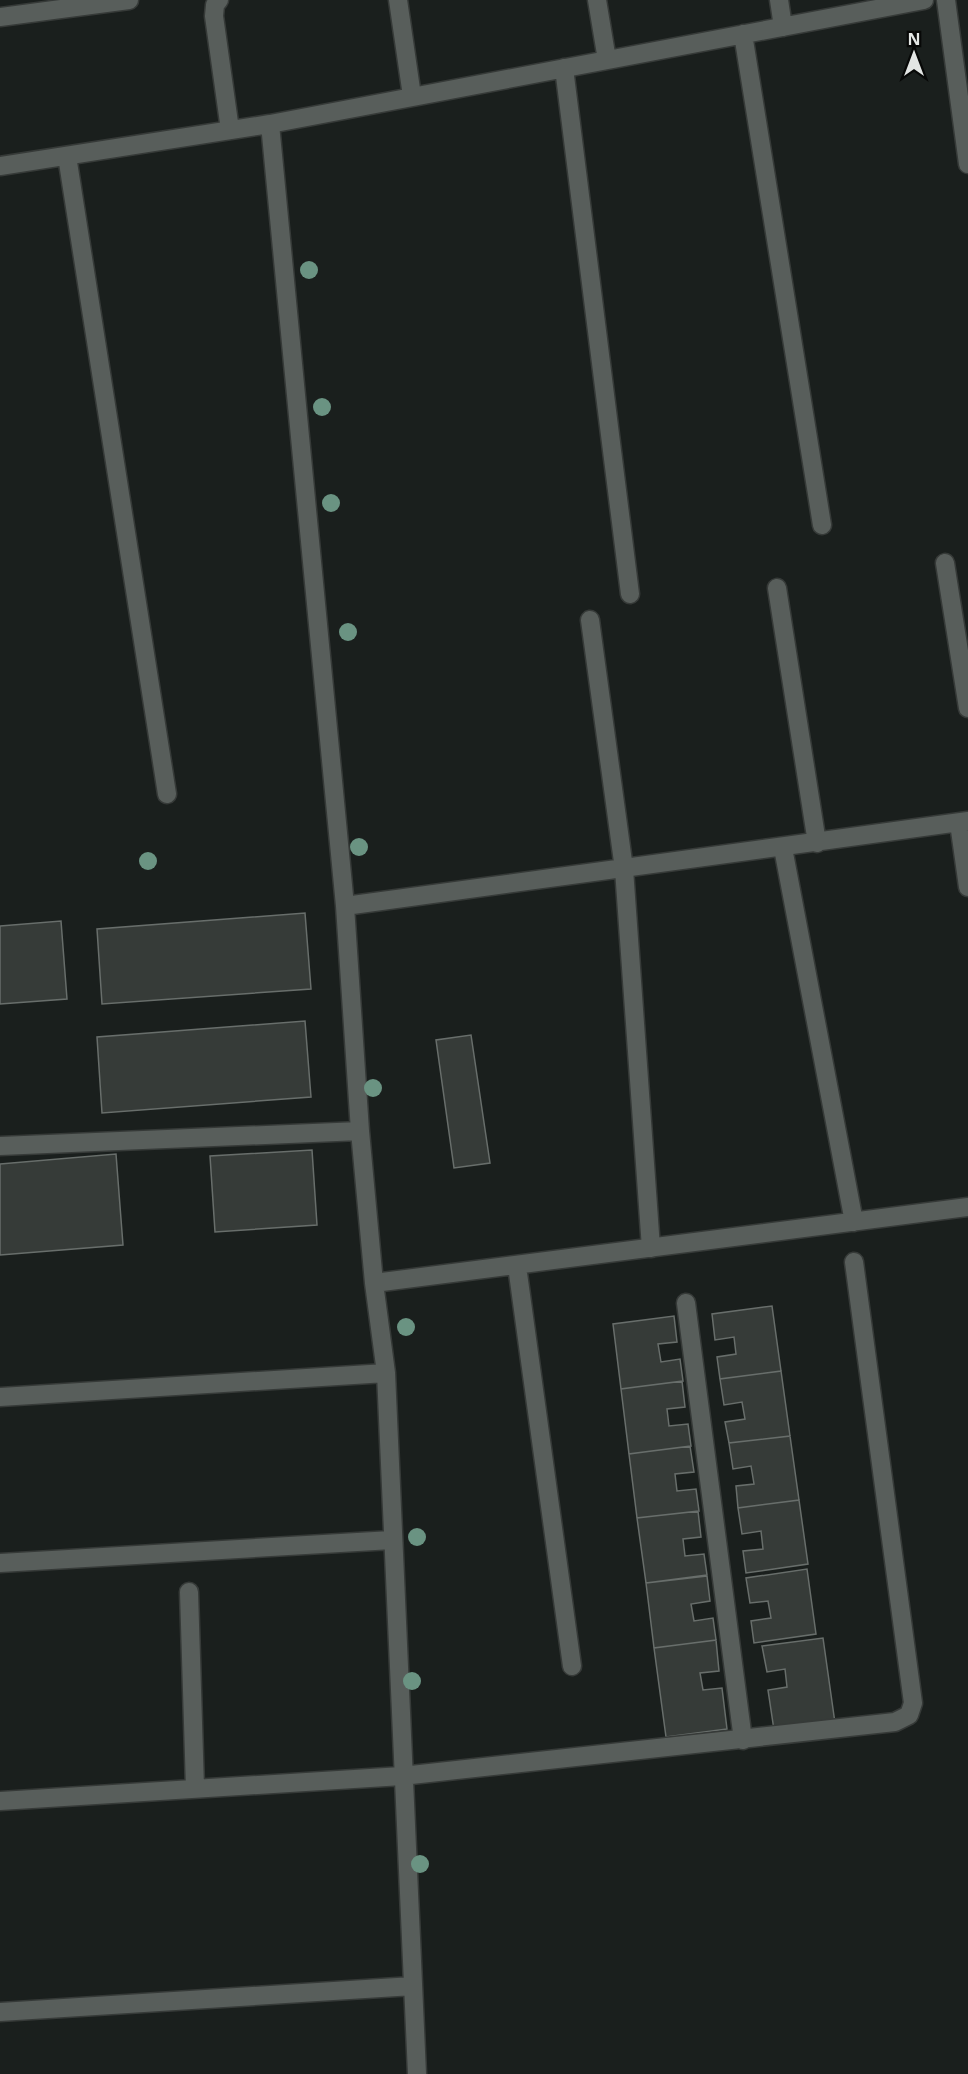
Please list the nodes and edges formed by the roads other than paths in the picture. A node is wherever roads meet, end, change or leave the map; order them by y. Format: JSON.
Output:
{"nodes":[{"id":1,"x":129,"y":0,"type":"edge"},
{"id":2,"x":219,"y":0,"type":"edge"},
{"id":3,"x":399,"y":0,"type":"edge"},
{"id":4,"x":597,"y":0,"type":"edge"},
{"id":5,"x":779,"y":0,"type":"edge"},
{"id":6,"x":924,"y":0,"type":"edge"},
{"id":7,"x":946,"y":0,"type":"edge"},
{"id":8,"x":0,"y":17,"type":"edge"},
{"id":9,"x":783,"y":27,"type":"junction"},
{"id":10,"x":744,"y":34,"type":"junction"},
{"id":11,"x":607,"y":60,"type":"junction"},
{"id":12,"x":564,"y":68,"type":"junction"},
{"id":13,"x":412,"y":96,"type":"junction"},
{"id":14,"x":270,"y":124,"type":"junction"},
{"id":15,"x":230,"y":130,"type":"junction"},
{"id":16,"x":67,"y":156,"type":"junction"},
{"id":17,"x":968,"y":164,"type":"edge"},
{"id":18,"x":0,"y":166,"type":"edge"},
{"id":19,"x":822,"y":525,"type":"dead end"},
{"id":20,"x":945,"y":563,"type":"dead end"},
{"id":21,"x":777,"y":588,"type":"dead end"},
{"id":22,"x":630,"y":594,"type":"dead end"},
{"id":23,"x":590,"y":620,"type":"dead end"},
{"id":24,"x":968,"y":708,"type":"edge"},
{"id":25,"x":167,"y":794,"type":"dead end"},
{"id":26,"x":964,"y":822,"type":"edge"},
{"id":27,"x":817,"y":843,"type":"junction"},
{"id":28,"x":783,"y":848,"type":"junction"},
{"id":29,"x":624,"y":869,"type":"junction"},
{"id":30,"x":968,"y":887,"type":"edge"},
{"id":31,"x":345,"y":906,"type":"junction"},
{"id":32,"x":360,"y":1131,"type":"junction"},
{"id":33,"x":0,"y":1146,"type":"edge"},
{"id":34,"x":968,"y":1207,"type":"edge"},
{"id":35,"x":854,"y":1222,"type":"junction"},
{"id":36,"x":651,"y":1248,"type":"junction"},
{"id":37,"x":854,"y":1262,"type":"dead end"},
{"id":38,"x":518,"y":1266,"type":"junction"},
{"id":39,"x":374,"y":1284,"type":"junction"},
{"id":40,"x":686,"y":1304,"type":"dead end"},
{"id":41,"x":386,"y":1373,"type":"junction"},
{"id":42,"x":0,"y":1397,"type":"edge"},
{"id":43,"x":392,"y":1540,"type":"junction"},
{"id":44,"x":0,"y":1563,"type":"edge"},
{"id":45,"x":189,"y":1592,"type":"dead end"},
{"id":46,"x":572,"y":1666,"type":"dead end"},
{"id":47,"x":744,"y":1740,"type":"junction"},
{"id":48,"x":402,"y":1776,"type":"junction"},
{"id":49,"x":195,"y":1788,"type":"junction"},
{"id":50,"x":0,"y":1801,"type":"edge"},
{"id":51,"x":413,"y":1986,"type":"junction"},
{"id":52,"x":0,"y":2012,"type":"edge"},
{"id":53,"x":417,"y":2074,"type":"edge"}],
"edges":[{"from":1,"to":8,"type":"street"},
{"from":2,"to":15,"type":"street"},
{"from":3,"to":13,"type":"street"},
{"from":4,"to":11,"type":"street"},
{"from":5,"to":9,"type":"street"},
{"from":6,"to":9,"type":"street"},
{"from":7,"to":17,"type":"street"},
{"from":9,"to":10,"type":"street"},
{"from":10,"to":11,"type":"street"},
{"from":10,"to":19,"type":"street"},
{"from":11,"to":12,"type":"street"},
{"from":12,"to":13,"type":"street"},
{"from":12,"to":22,"type":"street"},
{"from":13,"to":14,"type":"street"},
{"from":14,"to":15,"type":"street"},
{"from":14,"to":31,"type":"street"},
{"from":15,"to":16,"type":"street"},
{"from":16,"to":18,"type":"street"},
{"from":16,"to":25,"type":"street"},
{"from":20,"to":24,"type":"street"},
{"from":21,"to":27,"type":"street"},
{"from":23,"to":29,"type":"street"},
{"from":26,"to":27,"type":"street"},
{"from":26,"to":30,"type":"street"},
{"from":27,"to":28,"type":"street"},
{"from":28,"to":29,"type":"street"},
{"from":28,"to":35,"type":"street"},
{"from":29,"to":31,"type":"street"},
{"from":29,"to":36,"type":"street"},
{"from":31,"to":32,"type":"street"},
{"from":32,"to":33,"type":"street"},
{"from":32,"to":39,"type":"street"},
{"from":34,"to":35,"type":"street"},
{"from":35,"to":36,"type":"street"},
{"from":36,"to":38,"type":"street"},
{"from":37,"to":47,"type":"street"},
{"from":38,"to":39,"type":"street"},
{"from":38,"to":46,"type":"street"},
{"from":39,"to":41,"type":"street"},
{"from":40,"to":47,"type":"street"},
{"from":41,"to":42,"type":"street"},
{"from":41,"to":43,"type":"street"},
{"from":43,"to":44,"type":"street"},
{"from":43,"to":48,"type":"street"},
{"from":45,"to":49,"type":"street"},
{"from":47,"to":48,"type":"street"},
{"from":48,"to":49,"type":"street"},
{"from":48,"to":51,"type":"street"},
{"from":49,"to":50,"type":"street"},
{"from":51,"to":52,"type":"street"},
{"from":51,"to":53,"type":"street"}]}
